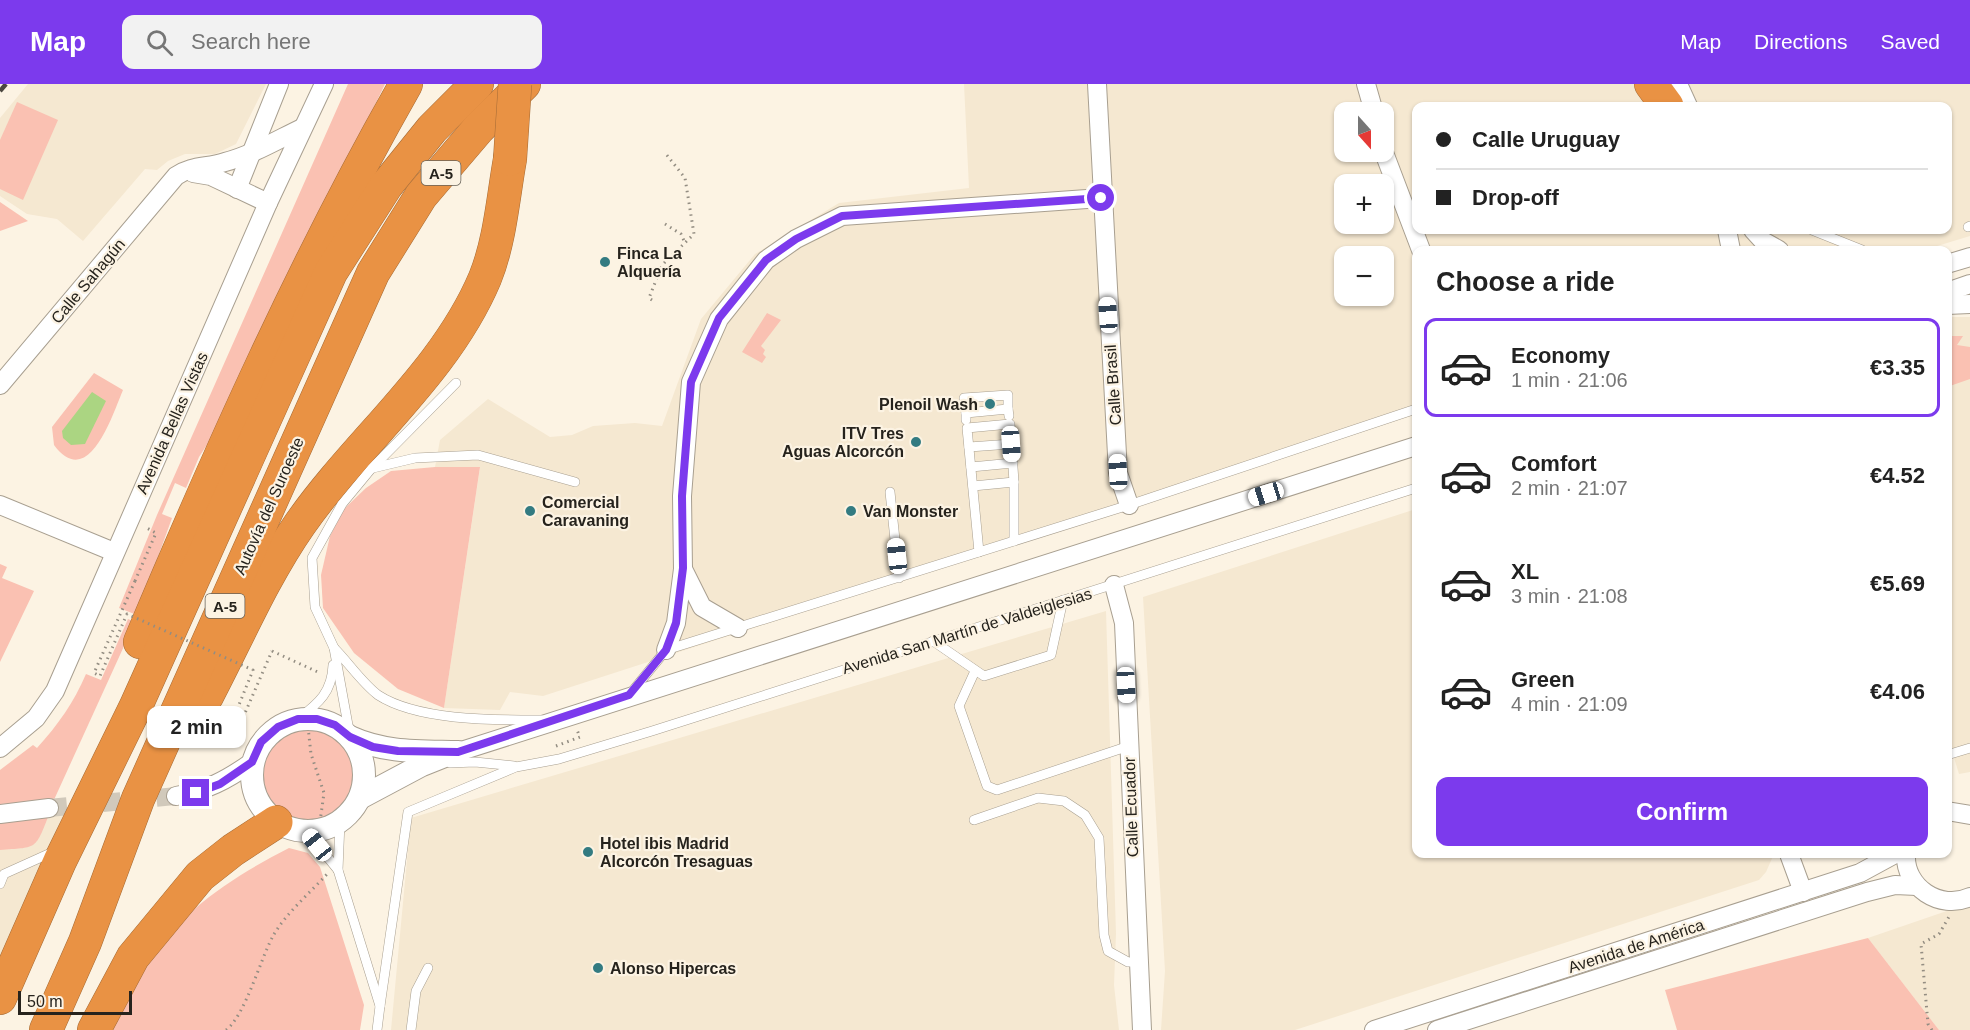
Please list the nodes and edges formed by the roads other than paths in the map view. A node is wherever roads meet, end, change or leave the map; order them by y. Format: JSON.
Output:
{"nodes":[{"id":1,"x":279,"y":84,"type":"edge"},
{"id":2,"x":324,"y":84,"type":"edge"},
{"id":3,"x":406,"y":84,"type":"edge"},
{"id":4,"x":477,"y":84,"type":"edge"},
{"id":5,"x":515,"y":84,"type":"edge"},
{"id":6,"x":524,"y":84,"type":"edge"},
{"id":7,"x":1097,"y":84,"type":"edge"},
{"id":8,"x":1366,"y":84,"type":"edge"},
{"id":9,"x":1651,"y":84,"type":"edge"},
{"id":10,"x":1661,"y":84,"type":"edge"},
{"id":11,"x":1677,"y":84,"type":"edge"},
{"id":12,"x":1371,"y":102,"type":"edge"},
{"id":13,"x":1666,"y":102,"type":"edge"},
{"id":14,"x":1668,"y":102,"type":"edge"},
{"id":15,"x":1686,"y":102,"type":"edge"},
{"id":16,"x":302,"y":128,"type":"junction"},
{"id":17,"x":252,"y":152,"type":"junction"},
{"id":18,"x":1388,"y":162,"type":"edge"},
{"id":19,"x":176,"y":176,"type":"junction"},
{"id":20,"x":237,"y":189,"type":"junction"},
{"id":21,"x":1101,"y":198,"type":"junction"},
{"id":22,"x":268,"y":203,"type":"junction"},
{"id":23,"x":1412,"y":226,"type":"edge"},
{"id":24,"x":1757,"y":234,"type":"edge"},
{"id":25,"x":1822,"y":234,"type":"edge"},
{"id":26,"x":1772,"y":246,"type":"edge"},
{"id":27,"x":1852,"y":246,"type":"edge"},
{"id":28,"x":1970,"y":257,"type":"edge"},
{"id":29,"x":1952,"y":262,"type":"edge"},
{"id":30,"x":1970,"y":284,"type":"edge"},
{"id":31,"x":1952,"y":290,"type":"edge"},
{"id":32,"x":1970,"y":304,"type":"edge"},
{"id":33,"x":1952,"y":305,"type":"edge"},
{"id":34,"x":456,"y":383,"type":"dead end"},
{"id":35,"x":0,"y":385,"type":"edge"},
{"id":36,"x":1008,"y":410,"type":"junction"},
{"id":37,"x":1412,"y":410,"type":"edge"},
{"id":38,"x":966,"y":413,"type":"junction"},
{"id":39,"x":1010,"y":424,"type":"junction"},
{"id":40,"x":967,"y":428,"type":"junction"},
{"id":41,"x":1011,"y":444,"type":"junction"},
{"id":42,"x":969,"y":447,"type":"junction"},
{"id":43,"x":1412,"y":447,"type":"edge"},
{"id":44,"x":1013,"y":464,"type":"junction"},
{"id":45,"x":971,"y":467,"type":"junction"},
{"id":46,"x":371,"y":469,"type":"junction"},
{"id":47,"x":575,"y":482,"type":"dead end"},
{"id":48,"x":1014,"y":482,"type":"junction"},
{"id":49,"x":973,"y":486,"type":"junction"},
{"id":50,"x":1412,"y":489,"type":"edge"},
{"id":51,"x":890,"y":492,"type":"dead end"},
{"id":52,"x":0,"y":505,"type":"edge"},
{"id":53,"x":1129,"y":505,"type":"junction"},
{"id":54,"x":300,"y":524,"type":"junction"},
{"id":55,"x":1014,"y":541,"type":"junction"},
{"id":56,"x":114,"y":552,"type":"junction"},
{"id":57,"x":980,"y":552,"type":"junction"},
{"id":58,"x":285,"y":568,"type":"dead end"},
{"id":59,"x":683,"y":568,"type":"junction"},
{"id":60,"x":899,"y":578,"type":"junction"},
{"id":61,"x":1114,"y":585,"type":"junction"},
{"id":62,"x":1063,"y":600,"type":"junction"},
{"id":63,"x":738,"y":628,"type":"junction"},
{"id":64,"x":933,"y":641,"type":"junction"},
{"id":65,"x":334,"y":648,"type":"junction"},
{"id":66,"x":666,"y":650,"type":"junction"},
{"id":67,"x":236,"y":663,"type":"dead end"},
{"id":68,"x":975,"y":671,"type":"junction"},
{"id":69,"x":629,"y":695,"type":"junction"},
{"id":70,"x":206,"y":697,"type":"junction"},
{"id":71,"x":564,"y":717,"type":"junction"},
{"id":72,"x":303,"y":719,"type":"junction"},
{"id":73,"x":350,"y":737,"type":"junction"},
{"id":74,"x":1129,"y":746,"type":"junction"},
{"id":75,"x":0,"y":748,"type":"edge"},
{"id":76,"x":1970,"y":748,"type":"edge"},
{"id":77,"x":458,"y":752,"type":"junction"},
{"id":78,"x":1952,"y":753,"type":"edge"},
{"id":79,"x":252,"y":762,"type":"junction"},
{"id":80,"x":422,"y":765,"type":"junction"},
{"id":81,"x":516,"y":767,"type":"junction"},
{"id":82,"x":176,"y":796,"type":"tunnel mouth"},
{"id":83,"x":360,"y":798,"type":"junction"},
{"id":84,"x":49,"y":808,"type":"tunnel mouth"},
{"id":85,"x":0,"y":814,"type":"edge"},
{"id":86,"x":974,"y":820,"type":"dead end"},
{"id":87,"x":276,"y":822,"type":"junction"},
{"id":88,"x":339,"y":822,"type":"junction"},
{"id":89,"x":313,"y":831,"type":"junction"},
{"id":90,"x":66,"y":848,"type":"junction"},
{"id":91,"x":1790,"y":858,"type":"edge"},
{"id":92,"x":1888,"y":858,"type":"edge"},
{"id":93,"x":1907,"y":858,"type":"edge"},
{"id":94,"x":338,"y":870,"type":"junction"},
{"id":95,"x":2,"y":874,"type":"edge"},
{"id":96,"x":0,"y":884,"type":"edge"},
{"id":97,"x":1917,"y":886,"type":"junction"},
{"id":98,"x":1803,"y":892,"type":"junction"},
{"id":99,"x":1964,"y":903,"type":"edge"},
{"id":100,"x":85,"y":942,"type":"junction"},
{"id":101,"x":1139,"y":962,"type":"junction"},
{"id":102,"x":428,"y":969,"type":"dead end"},
{"id":103,"x":2,"y":985,"type":"edge"},
{"id":104,"x":380,"y":1006,"type":"junction"},
{"id":105,"x":46,"y":1030,"type":"edge"},
{"id":106,"x":94,"y":1030,"type":"edge"},
{"id":107,"x":377,"y":1030,"type":"edge"},
{"id":108,"x":411,"y":1030,"type":"edge"},
{"id":109,"x":1142,"y":1030,"type":"edge"},
{"id":110,"x":1374,"y":1030,"type":"edge"},
{"id":111,"x":1437,"y":1030,"type":"edge"}],
"edges":[{"from":1,"to":17,"type":"street"},
{"from":2,"to":16,"type":"street","name":"Avenida Bellas Vistas"},
{"from":3,"to":90,"type":"highway"},
{"from":4,"to":90,"type":"highway","number":"A-5"},
{"from":5,"to":54,"type":"highway","bridge":true},
{"from":6,"to":100,"type":"highway","name":"Autovía del Suroeste","number":"A-5"},
{"from":7,"to":21,"type":"street","name":"Calle Brasil"},
{"from":8,"to":12,"type":"street"},
{"from":9,"to":13,"type":"highway"},
{"from":10,"to":14,"type":"street"},
{"from":11,"to":15,"type":"street"},
{"from":16,"to":17,"type":"street","name":"Calle Sahagún"},
{"from":16,"to":22,"type":"street","name":"Avenida Bellas Vistas"},
{"from":17,"to":19,"type":"street","name":"Calle Sahagún"},
{"from":17,"to":20,"type":"street"},
{"from":18,"to":23,"type":"street"},
{"from":19,"to":20,"type":"street"},
{"from":19,"to":35,"type":"street","name":"Calle Sahagún"},
{"from":20,"to":22,"type":"street"},
{"from":21,"to":53,"type":"street","name":"Calle Brasil"},
{"from":21,"to":59,"type":"street"},
{"from":22,"to":56,"type":"street","name":"Avenida Bellas Vistas"},
{"from":24,"to":26,"type":"street"},
{"from":25,"to":27,"type":"lane"},
{"from":28,"to":29,"type":"street"},
{"from":30,"to":31,"type":"street"},
{"from":32,"to":33,"type":"street"},
{"from":34,"to":46,"type":"lane"},
{"from":36,"to":38,"type":"lane"},
{"from":36,"to":38,"type":"lane"},
{"from":36,"to":39,"type":"lane"},
{"from":37,"to":53,"type":"lane"},
{"from":38,"to":40,"type":"lane"},
{"from":39,"to":40,"type":"lane"},
{"from":39,"to":41,"type":"lane"},
{"from":40,"to":42,"type":"lane"},
{"from":41,"to":42,"type":"lane"},
{"from":41,"to":44,"type":"lane"},
{"from":42,"to":45,"type":"lane"},
{"from":43,"to":69,"type":"street"},
{"from":44,"to":45,"type":"lane"},
{"from":44,"to":48,"type":"lane"},
{"from":45,"to":49,"type":"lane"},
{"from":46,"to":47,"type":"lane"},
{"from":46,"to":65,"type":"lane"},
{"from":48,"to":49,"type":"lane"},
{"from":48,"to":55,"type":"lane"},
{"from":49,"to":57,"type":"lane"},
{"from":50,"to":61,"type":"lane","name":"Avenida San Martín de Valdeiglesias"},
{"from":51,"to":60,"type":"lane"},
{"from":52,"to":56,"type":"street"},
{"from":53,"to":55,"type":"lane"},
{"from":54,"to":58,"type":"lane"},
{"from":54,"to":70,"type":"highway"},
{"from":55,"to":57,"type":"lane"},
{"from":56,"to":75,"type":"street","name":"Avenida Bellas Vistas"},
{"from":57,"to":60,"type":"lane"},
{"from":59,"to":63,"type":"street"},
{"from":59,"to":66,"type":"street"},
{"from":60,"to":63,"type":"lane"},
{"from":61,"to":62,"type":"lane","name":"Avenida San Martín de Valdeiglesias"},
{"from":61,"to":74,"type":"street","name":"Calle Ecuador"},
{"from":62,"to":64,"type":"lane","name":"Avenida San Martín de Valdeiglesias"},
{"from":62,"to":68,"type":"lane"},
{"from":63,"to":66,"type":"lane"},
{"from":64,"to":68,"type":"lane"},
{"from":64,"to":81,"type":"lane","name":"Avenida San Martín de Valdeiglesias"},
{"from":65,"to":71,"type":"lane"},
{"from":65,"to":72,"type":"lane"},
{"from":65,"to":73,"type":"lane"},
{"from":66,"to":69,"type":"lane"},
{"from":67,"to":70,"type":"lane"},
{"from":68,"to":74,"type":"lane"},
{"from":69,"to":71,"type":"street"},
{"from":70,"to":100,"type":"highway"},
{"from":71,"to":77,"type":"street"},
{"from":72,"to":73,"type":"street"},
{"from":72,"to":79,"type":"street"},
{"from":73,"to":77,"type":"street"},
{"from":73,"to":83,"type":"street"},
{"from":74,"to":101,"type":"street","name":"Calle Ecuador"},
{"from":76,"to":78,"type":"lane"},
{"from":77,"to":80,"type":"street"},
{"from":79,"to":82,"type":"street"},
{"from":79,"to":87,"type":"street"},
{"from":80,"to":81,"type":"lane","name":"Avenida San Martín de Valdeiglesias"},
{"from":80,"to":83,"type":"street","name":"Avenida San Martín de Valdeiglesias"},
{"from":81,"to":104,"type":"lane","name":"Avenida San Martín de Valdeiglesias"},
{"from":83,"to":88,"type":"street"},
{"from":84,"to":85,"type":"street"},
{"from":86,"to":101,"type":"lane"},
{"from":87,"to":89,"type":"street"},
{"from":87,"to":106,"type":"highway"},
{"from":88,"to":89,"type":"street"},
{"from":88,"to":94,"type":"lane"},
{"from":89,"to":94,"type":"lane"},
{"from":90,"to":95,"type":"lane"},
{"from":90,"to":103,"type":"highway","number":"A-5"},
{"from":91,"to":98,"type":"street"},
{"from":92,"to":98,"type":"street","name":"Avenida de América"},
{"from":93,"to":97,"type":"street"},
{"from":94,"to":104,"type":"lane"},
{"from":95,"to":96,"type":"lane"},
{"from":97,"to":99,"type":"street"},
{"from":97,"to":111,"type":"street","name":"Avenida de América"},
{"from":98,"to":110,"type":"street","name":"Avenida de América"},
{"from":100,"to":105,"type":"highway","name":"Autovía del Suroeste","number":"A-5"},
{"from":101,"to":109,"type":"street","name":"Calle Ecuador"},
{"from":102,"to":108,"type":"lane"},
{"from":104,"to":107,"type":"lane"}]}
